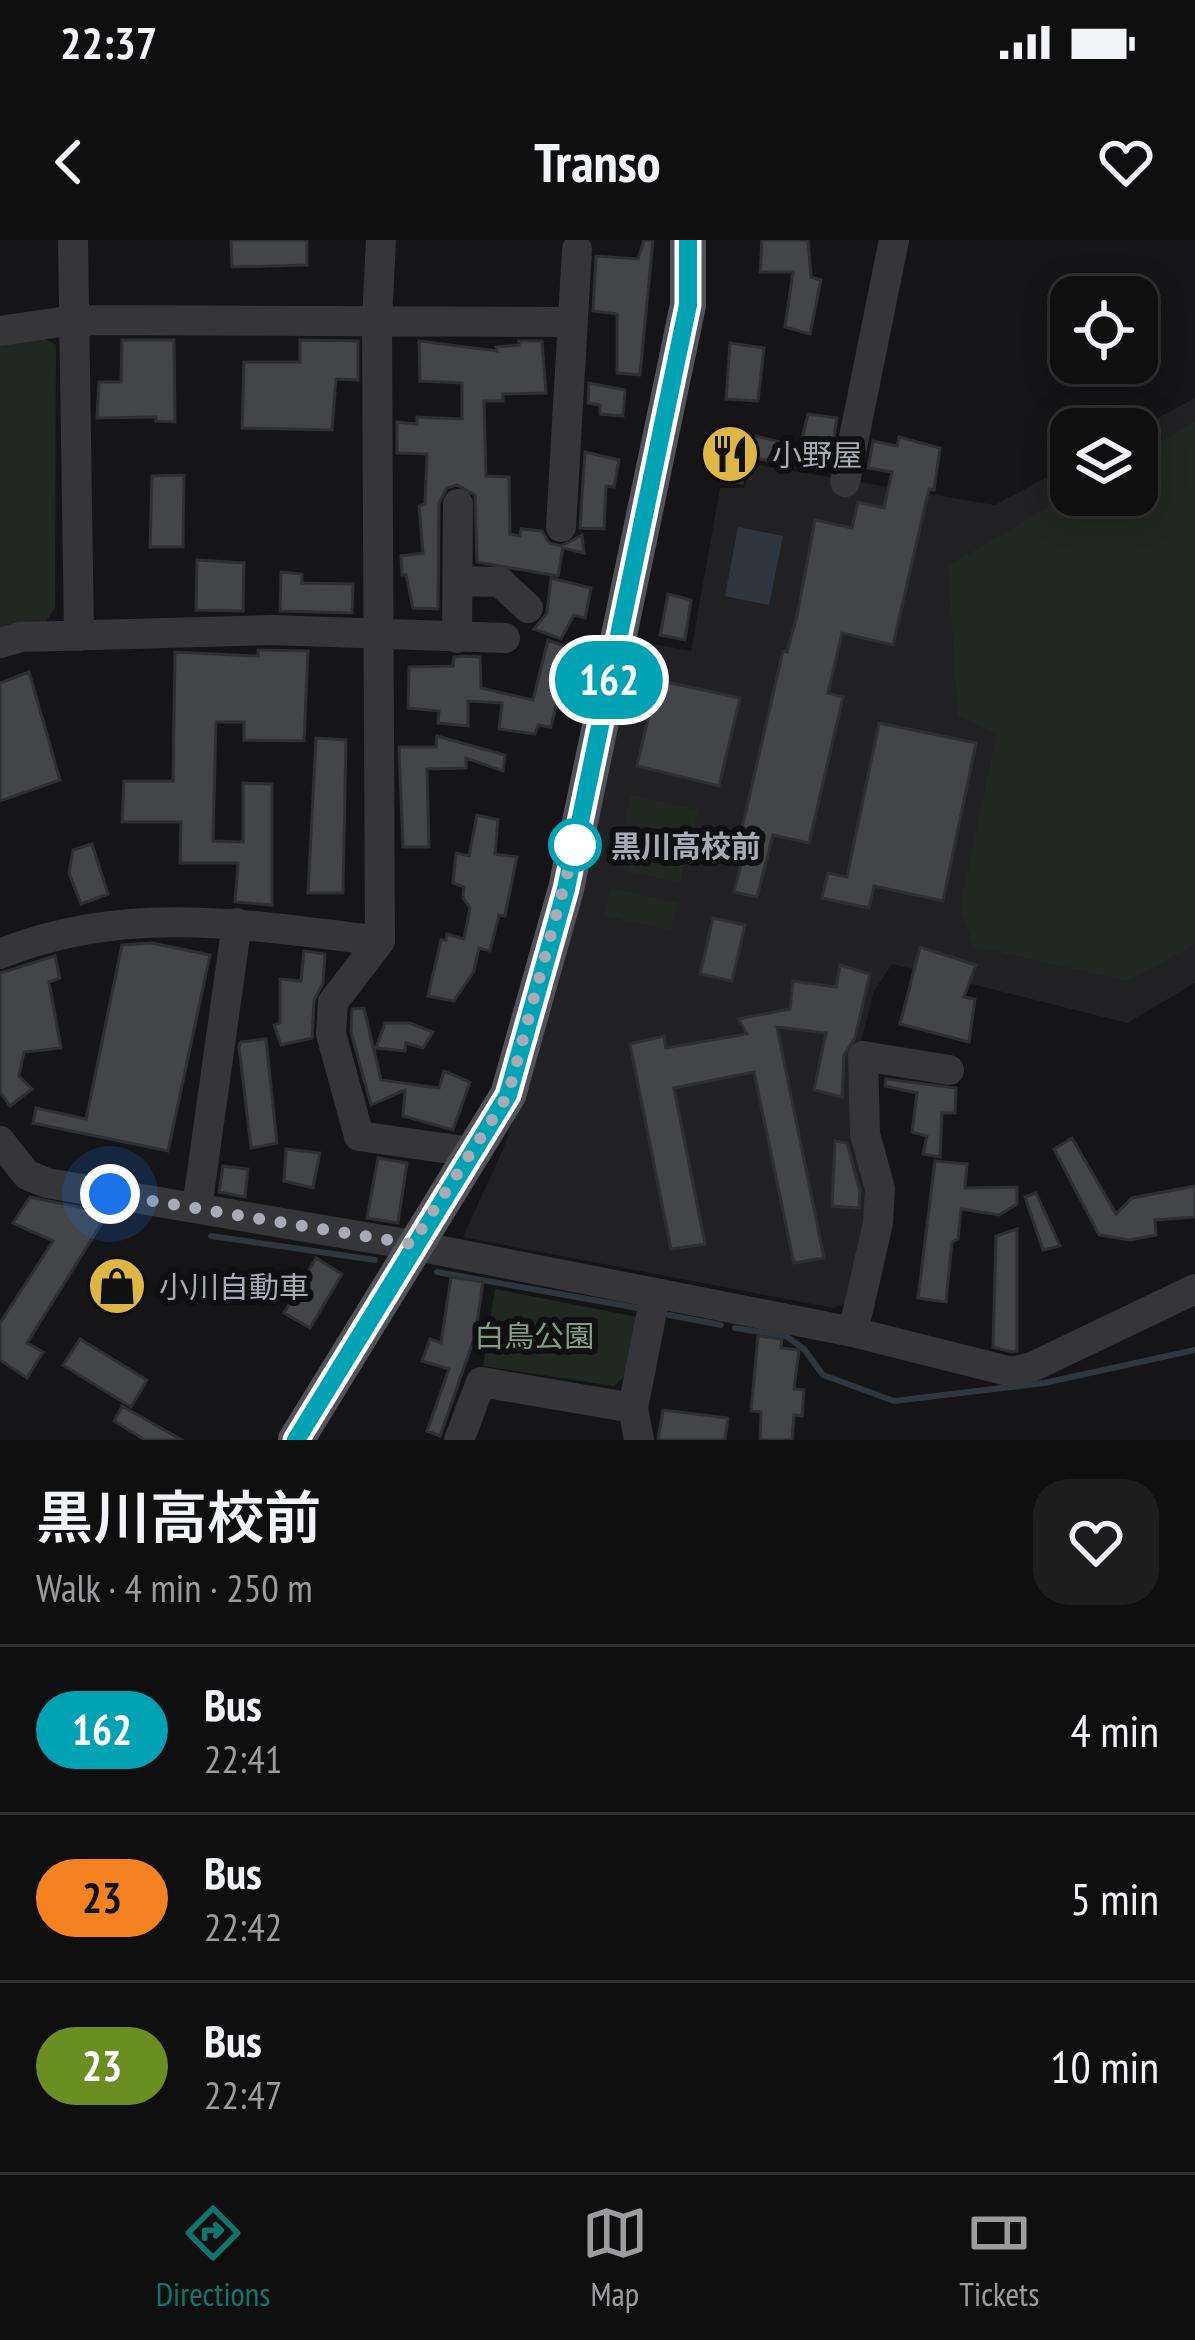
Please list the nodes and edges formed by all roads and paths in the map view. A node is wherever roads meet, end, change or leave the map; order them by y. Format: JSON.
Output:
{"nodes":[{"id":1,"x":73,"y":240,"type":"edge"},
{"id":2,"x":381,"y":240,"type":"edge"},
{"id":3,"x":688,"y":240,"type":"edge"},
{"id":4,"x":894,"y":240,"type":"edge"},
{"id":5,"x":577,"y":249,"type":"dead end"},
{"id":6,"x":75,"y":320,"type":"junction"},
{"id":7,"x":377,"y":320,"type":"junction"},
{"id":8,"x":573,"y":322,"type":"junction"},
{"id":9,"x":0,"y":331,"type":"edge"},
{"id":10,"x":845,"y":482,"type":"dead end"},
{"id":11,"x":458,"y":504,"type":"dead end"},
{"id":12,"x":561,"y":527,"type":"dead end"},
{"id":13,"x":458,"y":581,"type":"junction"},
{"id":14,"x":528,"y":608,"type":"dead end"},
{"id":15,"x":381,"y":632,"type":"junction"},
{"id":16,"x":79,"y":636,"type":"junction"},
{"id":17,"x":457,"y":638,"type":"junction"},
{"id":18,"x":506,"y":638,"type":"dead end"},
{"id":19,"x":0,"y":644,"type":"edge"},
{"id":20,"x":237,"y":923,"type":"junction"},
{"id":21,"x":380,"y":941,"type":"junction"},
{"id":22,"x":0,"y":954,"type":"edge"},
{"id":23,"x":949,"y":1070,"type":"dead end"},
{"id":24,"x":0,"y":1141,"type":"edge"},
{"id":25,"x":471,"y":1152,"type":"junction"},
{"id":26,"x":197,"y":1208,"type":"junction"},
{"id":27,"x":412,"y":1244,"type":"junction"},
{"id":28,"x":1195,"y":1289,"type":"edge"},
{"id":29,"x":655,"y":1296,"type":"junction"},
{"id":30,"x":853,"y":1332,"type":"junction"},
{"id":31,"x":633,"y":1408,"type":"junction"},
{"id":32,"x":296,"y":1440,"type":"edge"},
{"id":33,"x":459,"y":1440,"type":"edge"},
{"id":34,"x":639,"y":1440,"type":"edge"}],
"edges":[{"from":1,"to":6,"type":"street"},
{"from":2,"to":7,"type":"street"},
{"from":3,"to":25,"type":"main road"},
{"from":4,"to":10,"type":"street"},
{"from":5,"to":8,"type":"street"},
{"from":6,"to":7,"type":"street"},
{"from":6,"to":9,"type":"street"},
{"from":6,"to":16,"type":"street"},
{"from":7,"to":8,"type":"street"},
{"from":7,"to":15,"type":"street"},
{"from":8,"to":12,"type":"street"},
{"from":11,"to":13,"type":"street"},
{"from":13,"to":14,"type":"street"},
{"from":13,"to":17,"type":"street"},
{"from":15,"to":16,"type":"street"},
{"from":15,"to":17,"type":"street"},
{"from":15,"to":21,"type":"street"},
{"from":16,"to":19,"type":"street"},
{"from":17,"to":18,"type":"street"},
{"from":20,"to":21,"type":"street"},
{"from":20,"to":22,"type":"street"},
{"from":20,"to":26,"type":"street"},
{"from":21,"to":25,"type":"street"},
{"from":23,"to":30,"type":"street"},
{"from":24,"to":26,"type":"street"},
{"from":25,"to":27,"type":"main road"},
{"from":26,"to":27,"type":"street"},
{"from":27,"to":29,"type":"street"},
{"from":27,"to":32,"type":"main road"},
{"from":28,"to":30,"type":"street"},
{"from":29,"to":30,"type":"street"},
{"from":29,"to":31,"type":"street"},
{"from":31,"to":33,"type":"street"},
{"from":31,"to":34,"type":"street"}]}
